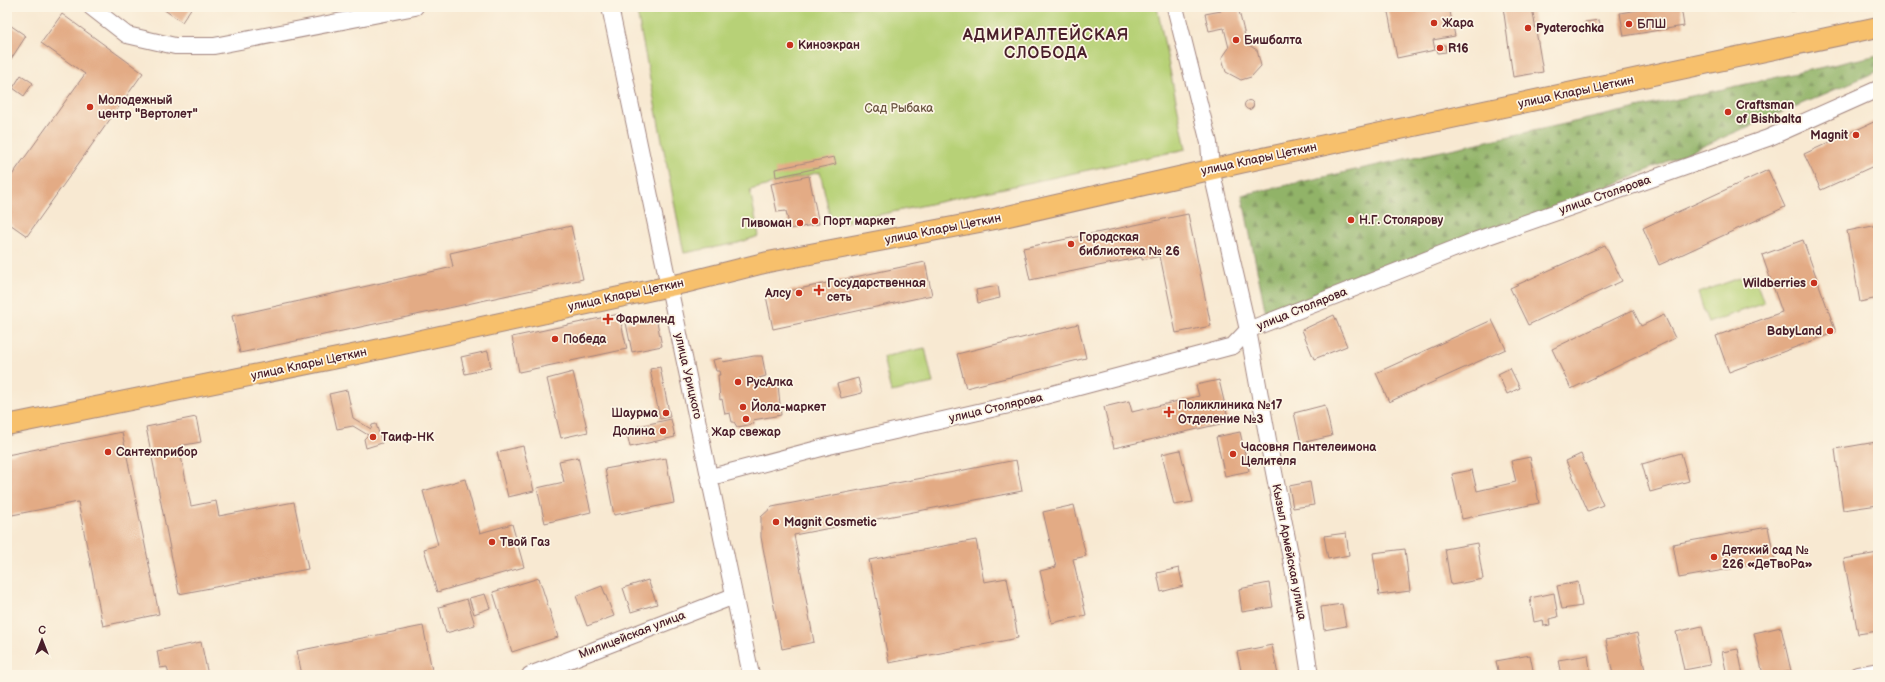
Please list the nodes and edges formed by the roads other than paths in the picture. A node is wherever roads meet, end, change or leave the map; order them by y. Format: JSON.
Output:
{"nodes":[{"id":1,"x":91,"y":7,"type":"edge"},
{"id":2,"x":415,"y":7,"type":"edge"},
{"id":3,"x":610,"y":7,"type":"edge"},
{"id":4,"x":1175,"y":7,"type":"edge"},
{"id":5,"x":1878,"y":27,"type":"edge"},
{"id":6,"x":1878,"y":88,"type":"edge"},
{"id":7,"x":1212,"y":169,"type":"junction"},
{"id":8,"x":668,"y":286,"type":"junction"},
{"id":9,"x":1248,"y":330,"type":"junction"},
{"id":10,"x":7,"y":425,"type":"edge"},
{"id":11,"x":711,"y":477,"type":"junction"},
{"id":12,"x":734,"y":596,"type":"junction"},
{"id":13,"x":1878,"y":671,"type":"edge"},
{"id":14,"x":530,"y":675,"type":"edge"},
{"id":15,"x":751,"y":675,"type":"edge"},
{"id":16,"x":1310,"y":675,"type":"edge"},
{"id":17,"x":1857,"y":675,"type":"edge"}],
"edges":[{"from":1,"to":2,"type":"street"},
{"from":3,"to":8,"type":"street","name":"улица Урицкого"},
{"from":4,"to":7,"type":"street","name":"Кызыл Армейская улица"},
{"from":5,"to":7,"type":"main road","name":"улица Клары Цеткин"},
{"from":6,"to":9,"type":"street","name":"улица Столярова"},
{"from":7,"to":8,"type":"main road","name":"улица Клары Цеткин"},
{"from":7,"to":9,"type":"street","name":"Кызыл Армейская улица"},
{"from":8,"to":10,"type":"main road","name":"улица Клары Цеткин"},
{"from":8,"to":11,"type":"street","name":"улица Урицкого"},
{"from":9,"to":11,"type":"street","name":"улица Столярова"},
{"from":9,"to":16,"type":"street","name":"Кызыл Армейская улица"},
{"from":11,"to":12,"type":"street","name":"улица Урицкого"},
{"from":12,"to":14,"type":"street","name":"Милицейская улица"},
{"from":12,"to":15,"type":"street","name":"улица Урицкого"},
{"from":13,"to":17,"type":"street"}]}
